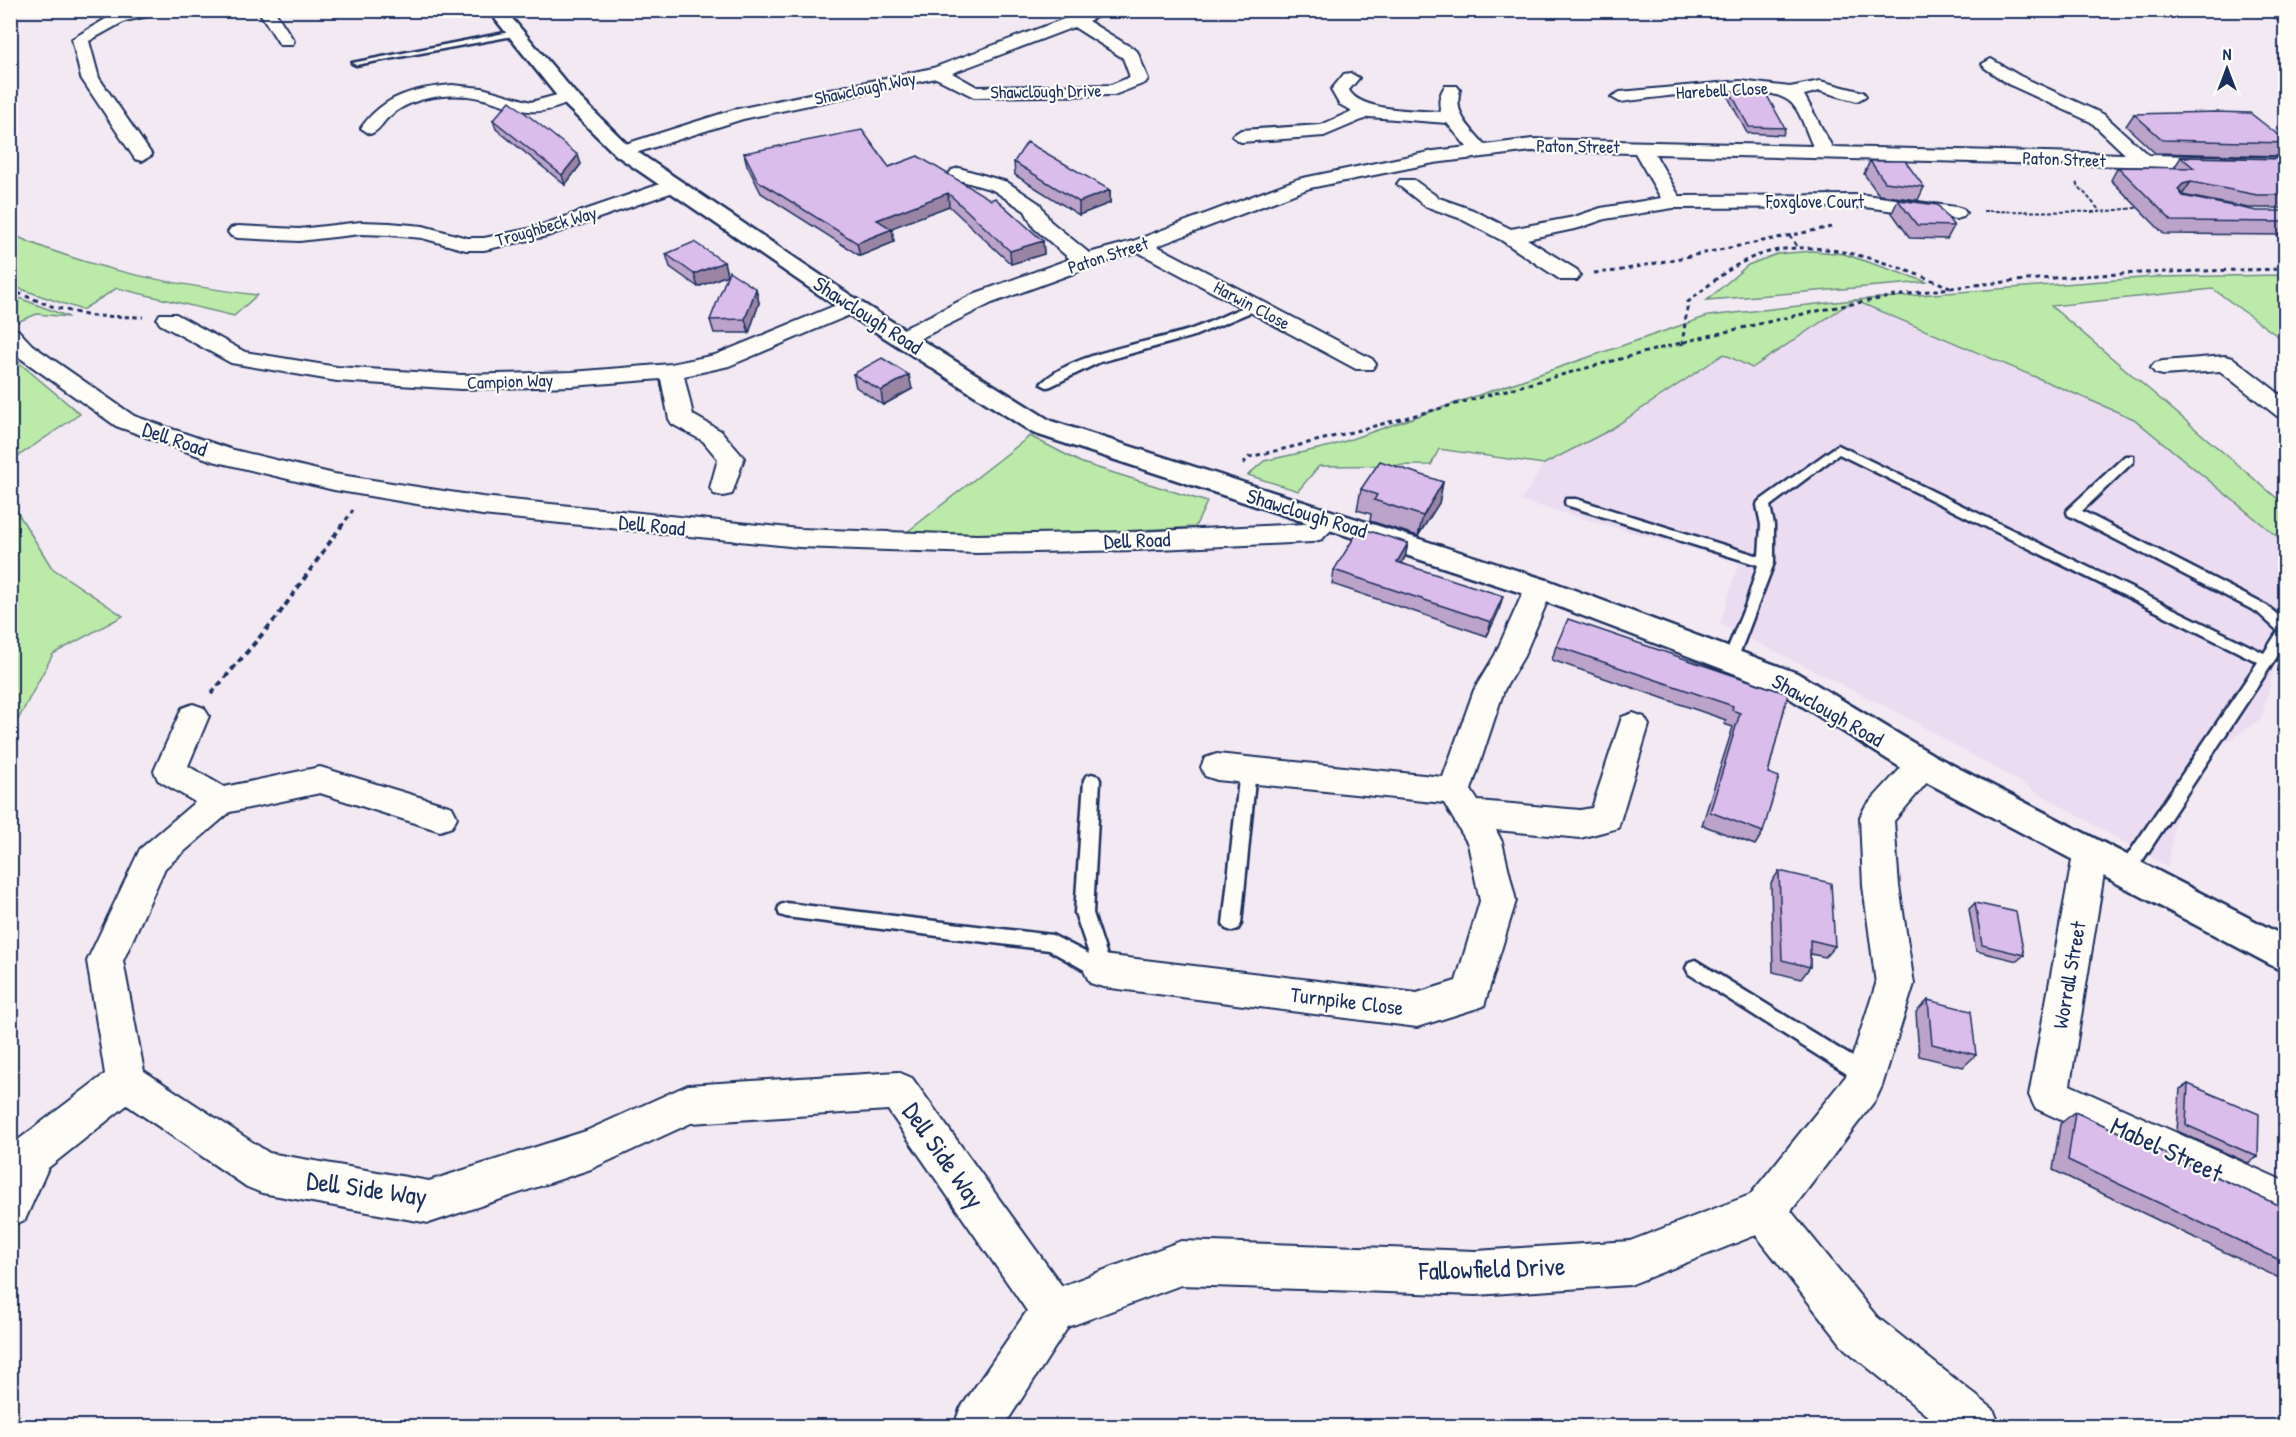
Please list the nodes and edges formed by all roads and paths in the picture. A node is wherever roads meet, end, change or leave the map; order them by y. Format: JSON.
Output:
{"nodes":[{"id":1,"x":156,"y":10,"type":"edge"},
{"id":2,"x":266,"y":10,"type":"edge"},
{"id":3,"x":496,"y":10,"type":"edge"},
{"id":4,"x":1104,"y":10,"type":"edge"},
{"id":5,"x":2271,"y":10,"type":"edge"},
{"id":6,"x":1076,"y":21,"type":"junction"},
{"id":7,"x":2286,"y":24,"type":"edge"},
{"id":8,"x":515,"y":33,"type":"junction"},
{"id":9,"x":286,"y":41,"type":"dead end"},
{"id":10,"x":356,"y":63,"type":"dead end"},
{"id":11,"x":1991,"y":64,"type":"dead end"},
{"id":12,"x":938,"y":72,"type":"junction"},
{"id":13,"x":1350,"y":78,"type":"dead end"},
{"id":14,"x":1452,"y":90,"type":"dead end"},
{"id":15,"x":1788,"y":93,"type":"junction"},
{"id":16,"x":1857,"y":96,"type":"dead end"},
{"id":17,"x":568,"y":97,"type":"junction"},
{"id":18,"x":1620,"y":97,"type":"dead end"},
{"id":19,"x":1367,"y":111,"type":"junction"},
{"id":20,"x":1453,"y":118,"type":"junction"},
{"id":21,"x":2097,"y":118,"type":"junction"},
{"id":22,"x":2121,"y":118,"type":"dead end"},
{"id":23,"x":370,"y":128,"type":"dead end"},
{"id":24,"x":1240,"y":136,"type":"dead end"},
{"id":25,"x":1641,"y":147,"type":"junction"},
{"id":26,"x":623,"y":151,"type":"junction"},
{"id":27,"x":1480,"y":151,"type":"junction"},
{"id":28,"x":1825,"y":152,"type":"junction"},
{"id":29,"x":142,"y":155,"type":"dead end"},
{"id":30,"x":2145,"y":162,"type":"junction"},
{"id":31,"x":2286,"y":164,"type":"edge"},
{"id":32,"x":959,"y":174,"type":"dead end"},
{"id":33,"x":1407,"y":184,"type":"dead end"},
{"id":34,"x":672,"y":186,"type":"junction"},
{"id":35,"x":1861,"y":201,"type":"junction"},
{"id":36,"x":1673,"y":202,"type":"junction"},
{"id":37,"x":2147,"y":207,"type":"edge"},
{"id":38,"x":1956,"y":213,"type":"joint"},
{"id":39,"x":289,"y":218,"type":"dead end"},
{"id":40,"x":238,"y":232,"type":"dead end"},
{"id":41,"x":272,"y":233,"type":"junction"},
{"id":42,"x":1508,"y":236,"type":"junction"},
{"id":43,"x":1789,"y":236,"type":"junction"},
{"id":44,"x":1140,"y":245,"type":"junction"},
{"id":45,"x":1800,"y":250,"type":"junction"},
{"id":46,"x":1085,"y":261,"type":"junction"},
{"id":47,"x":2286,"y":269,"type":"edge"},
{"id":48,"x":1569,"y":275,"type":"joint"},
{"id":49,"x":1951,"y":288,"type":"junction"},
{"id":50,"x":10,"y":290,"type":"edge"},
{"id":51,"x":851,"y":306,"type":"junction"},
{"id":52,"x":1254,"y":307,"type":"junction"},
{"id":53,"x":168,"y":319,"type":"joint"},
{"id":54,"x":10,"y":335,"type":"edge"},
{"id":55,"x":903,"y":338,"type":"junction"},
{"id":56,"x":1682,"y":345,"type":"junction"},
{"id":57,"x":1364,"y":364,"type":"dead end"},
{"id":58,"x":2163,"y":368,"type":"dead end"},
{"id":59,"x":672,"y":370,"type":"junction"},
{"id":60,"x":1047,"y":384,"type":"dead end"},
{"id":61,"x":2286,"y":411,"type":"edge"},
{"id":62,"x":2129,"y":459,"type":"dead end"},
{"id":63,"x":1224,"y":487,"type":"junction"},
{"id":64,"x":369,"y":488,"type":"junction"},
{"id":65,"x":723,"y":488,"type":"dead end"},
{"id":66,"x":1571,"y":502,"type":"dead end"},
{"id":67,"x":1328,"y":519,"type":"junction"},
{"id":68,"x":1767,"y":563,"type":"junction"},
{"id":69,"x":1539,"y":588,"type":"junction"},
{"id":70,"x":2286,"y":631,"type":"edge"},
{"id":71,"x":1730,"y":660,"type":"junction"},
{"id":72,"x":2266,"y":660,"type":"junction"},
{"id":73,"x":192,"y":716,"type":"joint"},
{"id":74,"x":1633,"y":724,"type":"dead end"},
{"id":75,"x":1923,"y":765,"type":"junction"},
{"id":76,"x":1233,"y":768,"type":"joint"},
{"id":77,"x":1092,"y":780,"type":"dead end"},
{"id":78,"x":219,"y":801,"type":"junction"},
{"id":79,"x":1461,"y":802,"type":"junction"},
{"id":80,"x":440,"y":817,"type":"dead end"},
{"id":81,"x":2090,"y":855,"type":"junction"},
{"id":82,"x":2125,"y":873,"type":"junction"},
{"id":83,"x":786,"y":910,"type":"dead end"},
{"id":84,"x":1232,"y":924,"type":"dead end"},
{"id":85,"x":2286,"y":956,"type":"edge"},
{"id":86,"x":1695,"y":968,"type":"dead end"},
{"id":87,"x":1103,"y":971,"type":"junction"},
{"id":88,"x":1866,"y":1075,"type":"junction"},
{"id":89,"x":126,"y":1082,"type":"junction"},
{"id":90,"x":2049,"y":1095,"type":"joint"},
{"id":91,"x":2286,"y":1204,"type":"edge"},
{"id":92,"x":10,"y":1205,"type":"edge"},
{"id":93,"x":1764,"y":1211,"type":"junction"},
{"id":94,"x":1053,"y":1311,"type":"junction"},
{"id":95,"x":1969,"y":1424,"type":"edge"},
{"id":96,"x":977,"y":1426,"type":"edge"}],
"edges":[{"from":1,"to":29,"type":"street"},
{"from":2,"to":9,"type":"street"},
{"from":3,"to":8,"type":"main road","name":"Shawclough Road"},
{"from":4,"to":6,"type":"street","name":"Shawclough Way"},
{"from":5,"to":7,"type":"lane"},
{"from":6,"to":12,"type":"street","name":"Shawclough Way"},
{"from":6,"to":12,"type":"street","name":"Shawclough Drive"},
{"from":8,"to":10,"type":"lane"},
{"from":8,"to":17,"type":"main road","name":"Shawclough Road"},
{"from":11,"to":21,"type":"street"},
{"from":12,"to":26,"type":"street","name":"Shawclough Way"},
{"from":13,"to":19,"type":"street"},
{"from":14,"to":20,"type":"street"},
{"from":15,"to":16,"type":"street"},
{"from":15,"to":18,"type":"street","name":"Harebell Close"},
{"from":15,"to":28,"type":"street","name":"Harebell Close"},
{"from":17,"to":23,"type":"street"},
{"from":17,"to":26,"type":"main road","name":"Shawclough Road"},
{"from":19,"to":20,"type":"street"},
{"from":19,"to":24,"type":"street"},
{"from":20,"to":27,"type":"street"},
{"from":21,"to":22,"type":"street"},
{"from":21,"to":30,"type":"street"},
{"from":25,"to":27,"type":"street","name":"Paton Street"},
{"from":25,"to":28,"type":"street","name":"Paton Street"},
{"from":25,"to":36,"type":"street"},
{"from":26,"to":34,"type":"main road","name":"Shawclough Road"},
{"from":27,"to":44,"type":"street","name":"Paton Street"},
{"from":28,"to":30,"type":"street","name":"Paton Street"},
{"from":30,"to":31,"type":"street","name":"Paton Street"},
{"from":32,"to":46,"type":"street"},
{"from":33,"to":42,"type":"street"},
{"from":34,"to":41,"type":"street","name":"Troughbeck Way"},
{"from":34,"to":51,"type":"main road","name":"Shawclough Road"},
{"from":35,"to":36,"type":"street","name":"Foxglove Court"},
{"from":35,"to":38,"type":"street","name":"Foxglove Court"},
{"from":35,"to":43,"type":"path"},
{"from":36,"to":42,"type":"street","name":"Foxglove Court"},
{"from":37,"to":38,"type":"path"},
{"from":39,"to":41,"type":"street"},
{"from":40,"to":41,"type":"street","name":"Troughbeck Way"},
{"from":42,"to":48,"type":"street"},
{"from":43,"to":45,"type":"path"},
{"from":43,"to":48,"type":"path"},
{"from":44,"to":46,"type":"street","name":"Paton Street"},
{"from":44,"to":52,"type":"street","name":"Harwin Close"},
{"from":45,"to":49,"type":"path"},
{"from":45,"to":56,"type":"path"},
{"from":46,"to":55,"type":"street","name":"Paton Street"},
{"from":47,"to":49,"type":"path"},
{"from":49,"to":56,"type":"path"},
{"from":50,"to":53,"type":"path"},
{"from":51,"to":55,"type":"main road","name":"Shawclough Road"},
{"from":51,"to":59,"type":"street","name":"Campion Way"},
{"from":52,"to":57,"type":"street","name":"Harwin Close"},
{"from":52,"to":60,"type":"lane"},
{"from":53,"to":59,"type":"street","name":"Campion Way"},
{"from":54,"to":64,"type":"street","name":"Dell Road"},
{"from":55,"to":63,"type":"main road","name":"Shawclough Road"},
{"from":56,"to":63,"type":"path"},
{"from":58,"to":61,"type":"street"},
{"from":59,"to":65,"type":"street"},
{"from":62,"to":70,"type":"lane"},
{"from":63,"to":67,"type":"main road","name":"Shawclough Road"},
{"from":64,"to":67,"type":"street","name":"Dell Road"},
{"from":64,"to":73,"type":"path"},
{"from":66,"to":68,"type":"lane"},
{"from":67,"to":69,"type":"main road","name":"Shawclough Road"},
{"from":68,"to":71,"type":"lane"},
{"from":68,"to":72,"type":"lane"},
{"from":69,"to":71,"type":"main road","name":"Shawclough Road"},
{"from":69,"to":79,"type":"street"},
{"from":70,"to":72,"type":"lane"},
{"from":71,"to":75,"type":"main road","name":"Shawclough Road"},
{"from":72,"to":82,"type":"lane"},
{"from":73,"to":78,"type":"street"},
{"from":74,"to":79,"type":"street"},
{"from":75,"to":81,"type":"main road","name":"Shawclough Road"},
{"from":75,"to":88,"type":"street"},
{"from":76,"to":79,"type":"street"},
{"from":76,"to":84,"type":"lane"},
{"from":77,"to":87,"type":"lane"},
{"from":78,"to":80,"type":"street"},
{"from":78,"to":89,"type":"street"},
{"from":79,"to":87,"type":"street","name":"Turnpike Close"},
{"from":81,"to":82,"type":"main road","name":"Shawclough Road"},
{"from":81,"to":90,"type":"street","name":"Worrall Street"},
{"from":82,"to":85,"type":"main road","name":"Shawclough Road"},
{"from":83,"to":87,"type":"lane"},
{"from":86,"to":88,"type":"lane"},
{"from":88,"to":93,"type":"street"},
{"from":89,"to":92,"type":"street"},
{"from":89,"to":94,"type":"street","name":"Dell Side Way"},
{"from":90,"to":91,"type":"street","name":"Mabel Street"},
{"from":93,"to":94,"type":"street","name":"Fallowfield Drive"},
{"from":93,"to":95,"type":"street"},
{"from":94,"to":96,"type":"street"}]}
